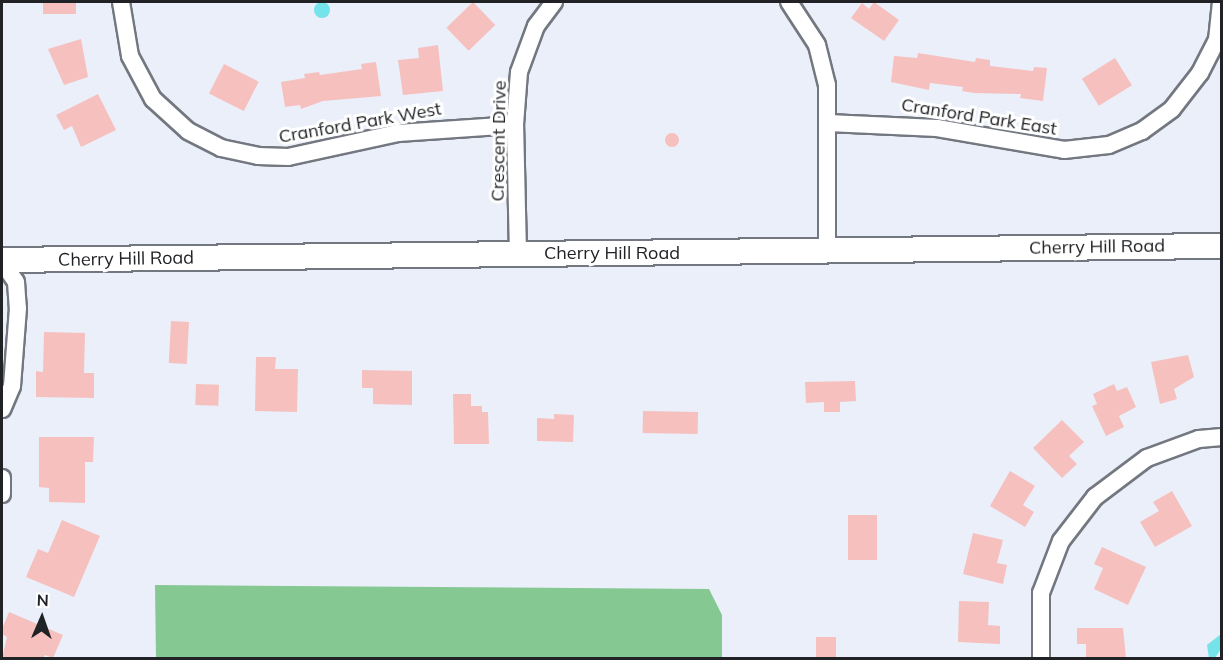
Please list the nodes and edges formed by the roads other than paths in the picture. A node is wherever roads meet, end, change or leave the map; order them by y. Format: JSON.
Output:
{"nodes":[{"id":1,"x":121,"y":2,"type":"edge"},
{"id":2,"x":554,"y":2,"type":"edge"},
{"id":3,"x":789,"y":2,"type":"edge"},
{"id":4,"x":1221,"y":2,"type":"edge"},
{"id":5,"x":828,"y":123,"type":"junction"},
{"id":6,"x":515,"y":125,"type":"junction"},
{"id":7,"x":1221,"y":246,"type":"edge"},
{"id":8,"x":827,"y":250,"type":"junction"},
{"id":9,"x":518,"y":254,"type":"junction"},
{"id":10,"x":2,"y":261,"type":"edge"},
{"id":11,"x":2,"y":409,"type":"edge"},
{"id":12,"x":1221,"y":437,"type":"edge"},
{"id":13,"x":2,"y":478,"type":"edge"},
{"id":14,"x":2,"y":494,"type":"edge"},
{"id":15,"x":1041,"y":658,"type":"edge"}],
"edges":[{"from":1,"to":6,"type":"street","name":"Cranford Park West"},
{"from":2,"to":6,"type":"street","name":"Crescent Drive"},
{"from":3,"to":5,"type":"street"},
{"from":4,"to":5,"type":"street","name":"Cranford Park East"},
{"from":5,"to":8,"type":"street"},
{"from":6,"to":9,"type":"street","name":"Crescent Drive"},
{"from":7,"to":8,"type":"main road","name":"Cherry Hill Road"},
{"from":8,"to":9,"type":"main road","name":"Cherry Hill Road"},
{"from":9,"to":10,"type":"main road","name":"Cherry Hill Road"},
{"from":10,"to":11,"type":"street"},
{"from":12,"to":15,"type":"street"},
{"from":13,"to":14,"type":"street"}]}
